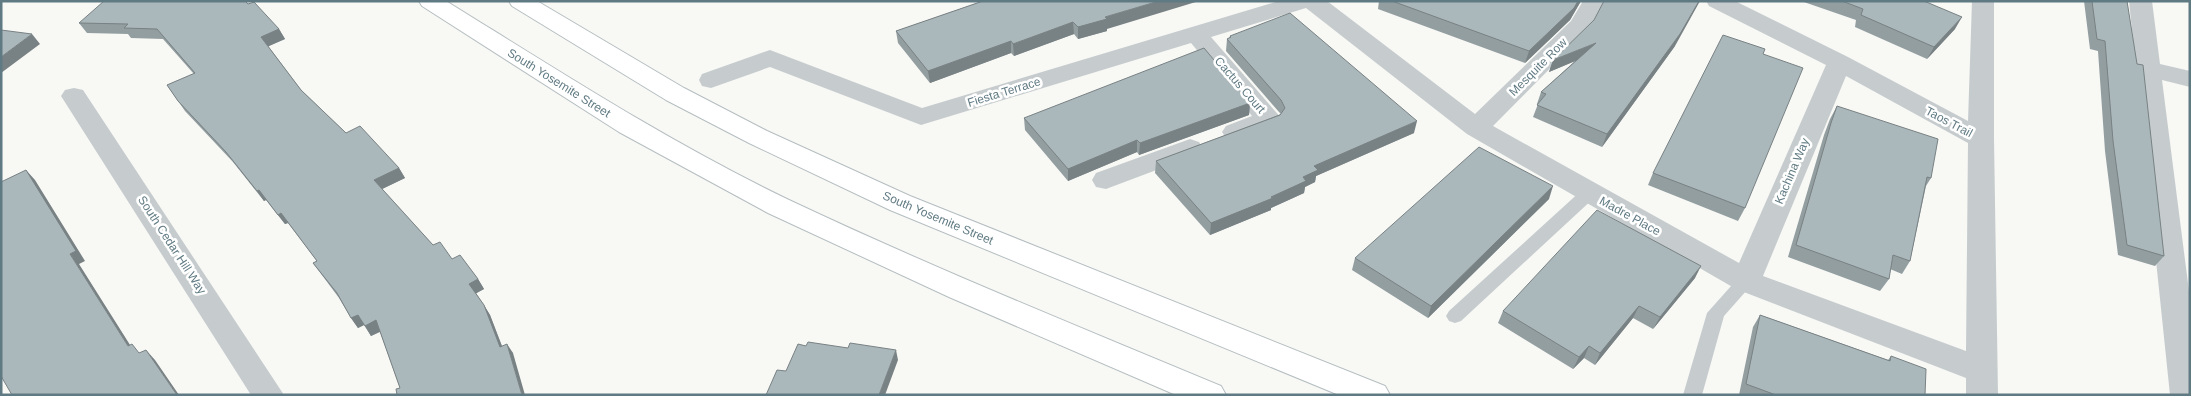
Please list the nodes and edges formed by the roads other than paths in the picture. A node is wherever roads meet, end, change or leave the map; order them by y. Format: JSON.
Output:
{"nodes":[{"id":1,"x":430,"y":1,"type":"edge"},
{"id":2,"x":520,"y":1,"type":"edge"},
{"id":3,"x":1304,"y":1,"type":"edge"},
{"id":4,"x":1312,"y":1,"type":"edge"},
{"id":5,"x":1595,"y":1,"type":"edge"},
{"id":6,"x":1717,"y":1,"type":"edge"},
{"id":7,"x":1983,"y":1,"type":"edge"},
{"id":8,"x":2140,"y":1,"type":"edge"},
{"id":9,"x":1196,"y":34,"type":"junction"},
{"id":10,"x":1839,"y":62,"type":"junction"},
{"id":11,"x":2148,"y":69,"type":"junction"},
{"id":12,"x":2190,"y":79,"type":"edge"},
{"id":13,"x":711,"y":80,"type":"dead end"},
{"id":14,"x":74,"y":96,"type":"dead end"},
{"id":15,"x":1476,"y":128,"type":"junction"},
{"id":16,"x":1981,"y":139,"type":"junction"},
{"id":17,"x":1106,"y":180,"type":"dead end"},
{"id":18,"x":1589,"y":193,"type":"junction"},
{"id":19,"x":1746,"y":281,"type":"junction"},
{"id":20,"x":1454,"y":316,"type":"dead end"},
{"id":21,"x":1982,"y":382,"type":"edge"},
{"id":22,"x":268,"y":395,"type":"edge"},
{"id":23,"x":1210,"y":395,"type":"edge"},
{"id":24,"x":1374,"y":395,"type":"edge"},
{"id":25,"x":1692,"y":395,"type":"edge"},
{"id":26,"x":2186,"y":395,"type":"edge"}],
"edges":[{"from":1,"to":23,"type":"main road","name":"South Yosemite Street"},
{"from":2,"to":24,"type":"main road","name":"South Yosemite Street"},
{"from":3,"to":9,"type":"street","name":"Fiesta Terrace"},
{"from":4,"to":15,"type":"street","name":"Madre Place"},
{"from":5,"to":15,"type":"street","name":"Mesquite Row"},
{"from":6,"to":10,"type":"street","name":"Taos Trail"},
{"from":7,"to":16,"type":"street"},
{"from":8,"to":11,"type":"street"},
{"from":9,"to":13,"type":"street","name":"Fiesta Terrace"},
{"from":9,"to":17,"type":"street","name":"Cactus Court"},
{"from":10,"to":16,"type":"street","name":"Taos Trail"},
{"from":10,"to":19,"type":"street","name":"Kachina Way"},
{"from":11,"to":12,"type":"street"},
{"from":11,"to":26,"type":"street"},
{"from":14,"to":22,"type":"street","name":"South Cedar Hill Way"},
{"from":15,"to":18,"type":"street","name":"Madre Place"},
{"from":16,"to":21,"type":"street","name":"Taos Trail"},
{"from":18,"to":19,"type":"street","name":"Madre Place"},
{"from":18,"to":20,"type":"lane"},
{"from":19,"to":21,"type":"street","name":"Madre Place"},
{"from":19,"to":25,"type":"lane"}]}
